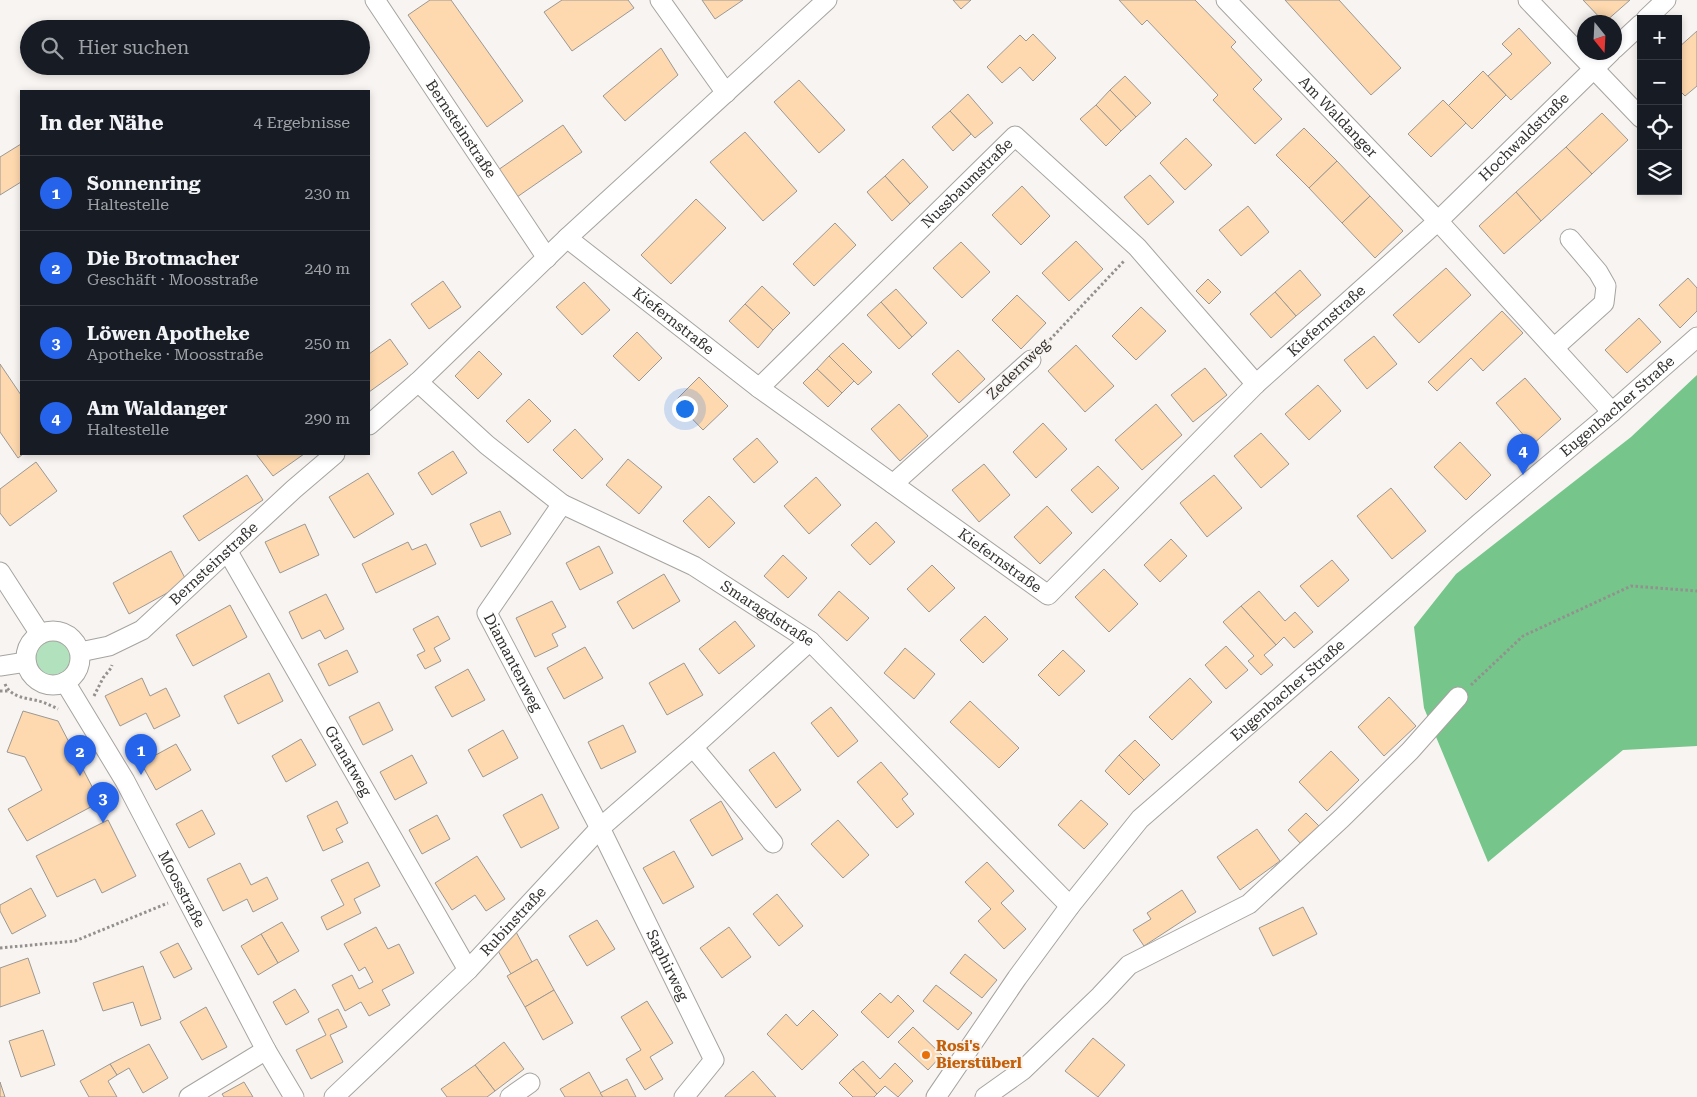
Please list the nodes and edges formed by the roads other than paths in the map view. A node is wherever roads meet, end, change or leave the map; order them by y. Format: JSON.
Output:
{"nodes":[{"id":1,"x":375,"y":0,"type":"edge"},
{"id":2,"x":660,"y":0,"type":"edge"},
{"id":3,"x":827,"y":0,"type":"edge"},
{"id":4,"x":1226,"y":0,"type":"edge"},
{"id":5,"x":1528,"y":0,"type":"edge"},
{"id":6,"x":1666,"y":0,"type":"edge"},
{"id":7,"x":1650,"y":15,"type":"edge"},
{"id":8,"x":1637,"y":28,"type":"edge"},
{"id":9,"x":1622,"y":42,"type":"edge"},
{"id":10,"x":1603,"y":60,"type":"edge"},
{"id":11,"x":1594,"y":69,"type":"junction"},
{"id":12,"x":726,"y":93,"type":"junction"},
{"id":13,"x":1637,"y":114,"type":"edge"},
{"id":14,"x":1438,"y":221,"type":"junction"},
{"id":15,"x":567,"y":238,"type":"junction"},
{"id":16,"x":1570,"y":239,"type":"dead end"},
{"id":17,"x":547,"y":258,"type":"junction"},
{"id":18,"x":1697,"y":337,"type":"edge"},
{"id":19,"x":1554,"y":348,"type":"junction"},
{"id":20,"x":1031,"y":360,"type":"road end"},
{"id":21,"x":418,"y":382,"type":"junction"},
{"id":22,"x":1256,"y":384,"type":"junction"},
{"id":23,"x":759,"y":388,"type":"junction"},
{"id":24,"x":1612,"y":412,"type":"junction"},
{"id":25,"x":370,"y":424,"type":"edge"},
{"id":26,"x":334,"y":455,"type":"edge"},
{"id":27,"x":893,"y":484,"type":"junction"},
{"id":28,"x":562,"y":504,"type":"junction"},
{"id":29,"x":228,"y":552,"type":"junction"},
{"id":30,"x":0,"y":572,"type":"edge"},
{"id":31,"x":40,"y":634,"type":"junction"},
{"id":32,"x":810,"y":641,"type":"junction"},
{"id":33,"x":80,"y":652,"type":"junction"},
{"id":34,"x":26,"y":662,"type":"junction"},
{"id":35,"x":1,"y":670,"type":"edge"},
{"id":36,"x":65,"y":682,"type":"junction"},
{"id":37,"x":1458,"y":697,"type":"road end"},
{"id":38,"x":693,"y":747,"type":"junction"},
{"id":39,"x":600,"y":828,"type":"junction"},
{"id":40,"x":773,"y":842,"type":"dead end"},
{"id":41,"x":1070,"y":906,"type":"junction"},
{"id":42,"x":468,"y":970,"type":"junction"},
{"id":43,"x":266,"y":1050,"type":"junction"},
{"id":44,"x":530,"y":1083,"type":"dead end"},
{"id":45,"x":189,"y":1097,"type":"edge"},
{"id":46,"x":294,"y":1097,"type":"edge"},
{"id":47,"x":334,"y":1097,"type":"edge"},
{"id":48,"x":510,"y":1097,"type":"edge"},
{"id":49,"x":684,"y":1097,"type":"edge"},
{"id":50,"x":936,"y":1097,"type":"edge"},
{"id":51,"x":985,"y":1097,"type":"edge"}],
"edges":[{"from":1,"to":17,"type":"street","name":"Bernsteinstraße"},
{"from":2,"to":12,"type":"street"},
{"from":3,"to":12,"type":"street"},
{"from":4,"to":14,"type":"street","name":"Am Waldanger"},
{"from":5,"to":11,"type":"street"},
{"from":6,"to":7,"type":"street"},
{"from":8,"to":9,"type":"street"},
{"from":10,"to":11,"type":"street","name":"Hochwaldstraße"},
{"from":11,"to":13,"type":"street"},
{"from":11,"to":14,"type":"street","name":"Hochwaldstraße"},
{"from":12,"to":15,"type":"street"},
{"from":14,"to":19,"type":"street","name":"Am Waldanger"},
{"from":14,"to":22,"type":"street","name":"Kiefernstraße"},
{"from":15,"to":17,"type":"street"},
{"from":15,"to":23,"type":"street","name":"Kiefernstraße"},
{"from":16,"to":19,"type":"street"},
{"from":17,"to":21,"type":"street"},
{"from":18,"to":24,"type":"street","name":"Eugenbacher Straße"},
{"from":19,"to":24,"type":"street","name":"Am Waldanger"},
{"from":20,"to":27,"type":"street","name":"Zedernweg"},
{"from":21,"to":25,"type":"street"},
{"from":21,"to":28,"type":"street","name":"Smaragdstraße"},
{"from":22,"to":23,"type":"street","name":"Nussbaumstraße"},
{"from":22,"to":27,"type":"street","name":"Kiefernstraße"},
{"from":23,"to":27,"type":"street","name":"Kiefernstraße"},
{"from":24,"to":41,"type":"street","name":"Eugenbacher Straße"},
{"from":26,"to":29,"type":"street","name":"Bernsteinstraße"},
{"from":28,"to":32,"type":"street","name":"Smaragdstraße"},
{"from":28,"to":39,"type":"street","name":"Diamantenweg"},
{"from":29,"to":33,"type":"street","name":"Bernsteinstraße"},
{"from":29,"to":42,"type":"street","name":"Granatweg"},
{"from":30,"to":31,"type":"street"},
{"from":31,"to":33,"type":"street"},
{"from":31,"to":34,"type":"street"},
{"from":32,"to":38,"type":"street","name":"Rubinstraße"},
{"from":32,"to":41,"type":"street","name":"Smaragdstraße"},
{"from":33,"to":36,"type":"street"},
{"from":34,"to":35,"type":"street"},
{"from":34,"to":36,"type":"street"},
{"from":36,"to":43,"type":"street","name":"Moosstraße"},
{"from":37,"to":51,"type":"street"},
{"from":38,"to":39,"type":"street","name":"Rubinstraße"},
{"from":38,"to":40,"type":"street"},
{"from":39,"to":42,"type":"street","name":"Rubinstraße"},
{"from":39,"to":49,"type":"street","name":"Saphirweg"},
{"from":41,"to":50,"type":"street","name":"Eugenbacher Straße"},
{"from":42,"to":47,"type":"street","name":"Rubinstraße"},
{"from":43,"to":45,"type":"street"},
{"from":43,"to":46,"type":"street","name":"Moosstraße"},
{"from":44,"to":48,"type":"street"}]}
